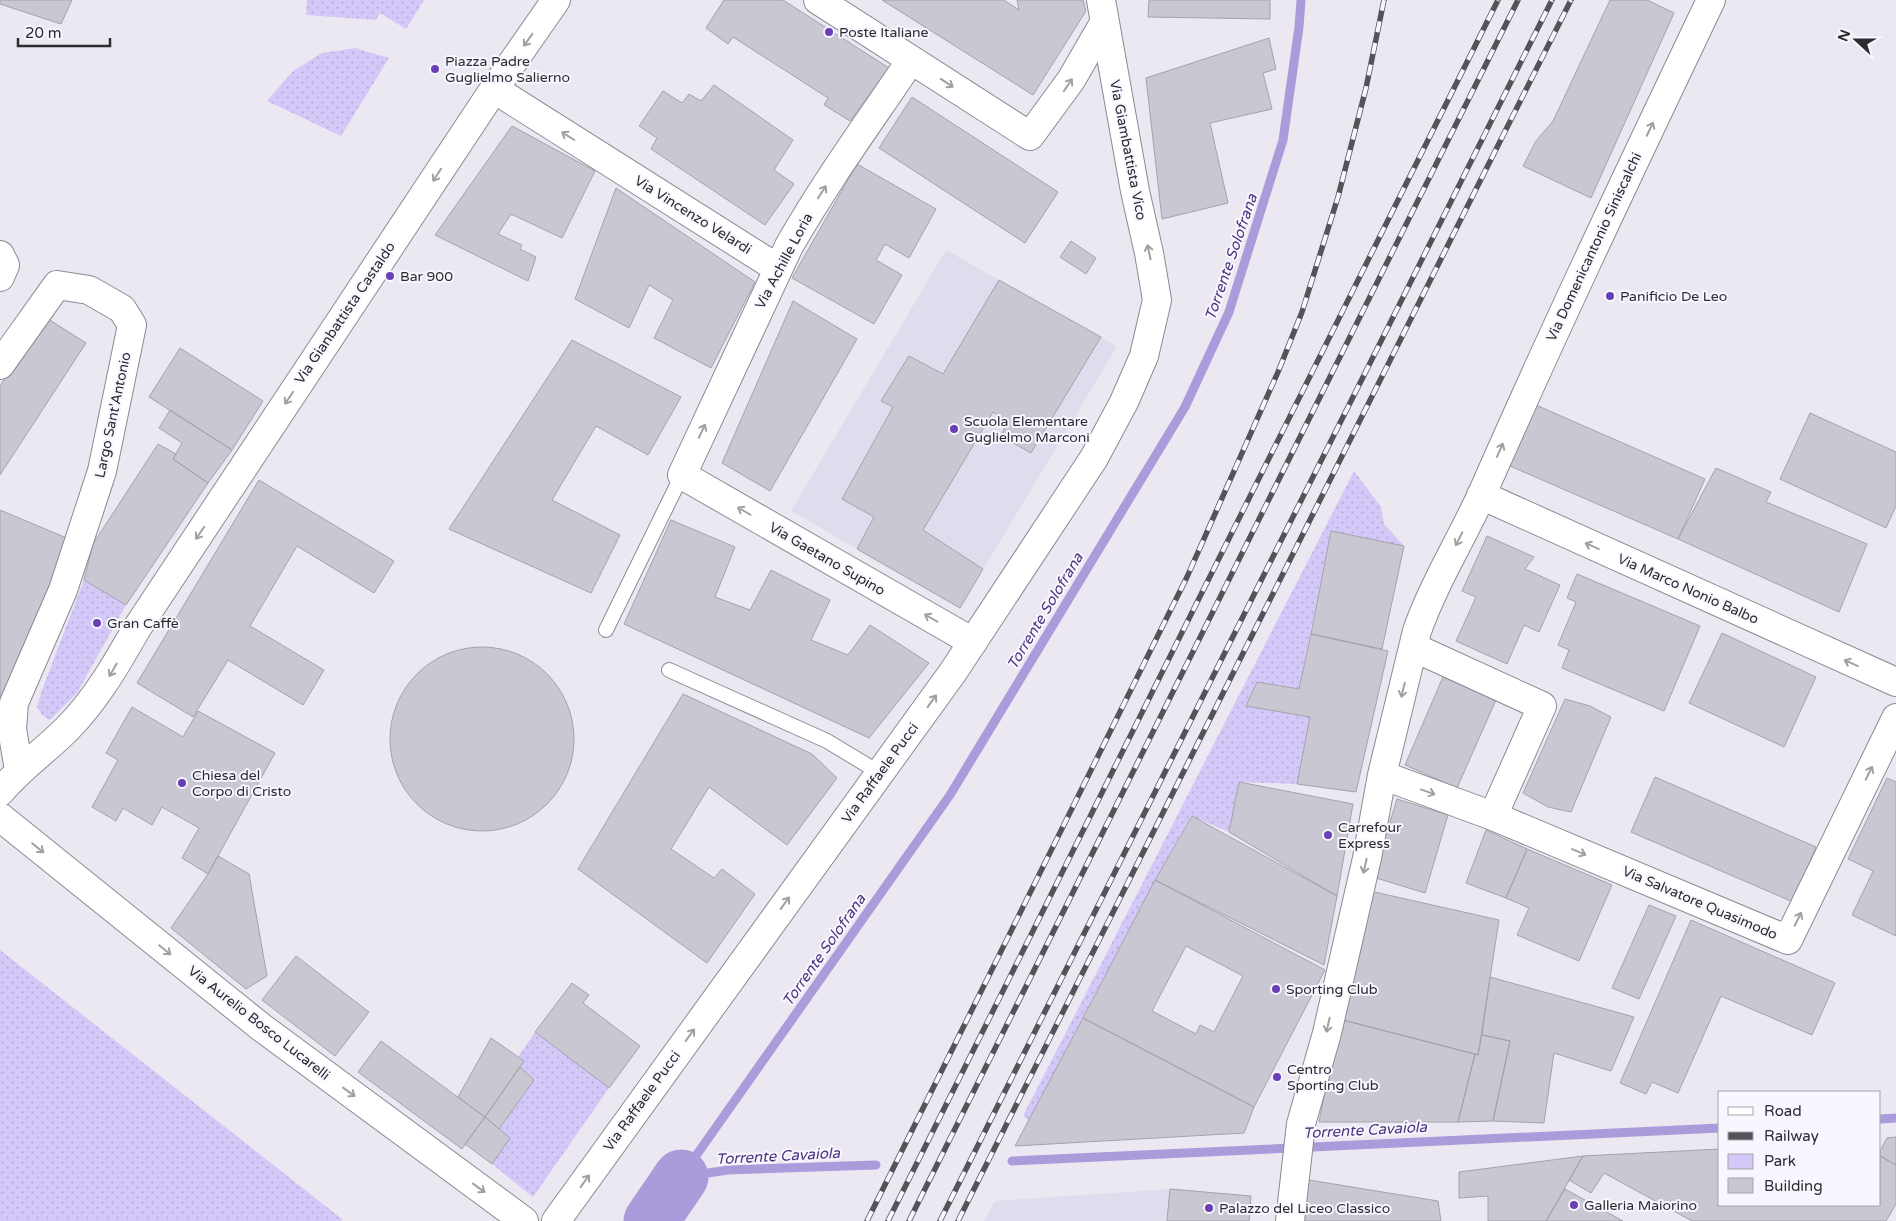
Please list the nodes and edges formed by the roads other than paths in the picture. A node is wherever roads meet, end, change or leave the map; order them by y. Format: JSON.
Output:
{"nodes":[{"id":1,"x":556,"y":0,"type":"edge"},
{"id":2,"x":818,"y":0,"type":"edge"},
{"id":3,"x":1711,"y":0,"type":"edge"},
{"id":4,"x":1103,"y":12,"type":"edge"},
{"id":5,"x":911,"y":60,"type":"junction"},
{"id":6,"x":494,"y":89,"type":"junction"},
{"id":7,"x":0,"y":255,"type":"edge"},
{"id":8,"x":777,"y":268,"type":"junction"},
{"id":9,"x":0,"y":277,"type":"edge"},
{"id":10,"x":1157,"y":300,"type":"joint"},
{"id":11,"x":0,"y":365,"type":"edge"},
{"id":12,"x":682,"y":475,"type":"junction"},
{"id":13,"x":1481,"y":495,"type":"junction"},
{"id":14,"x":606,"y":630,"type":"dead end"},
{"id":15,"x":974,"y":642,"type":"junction"},
{"id":16,"x":1414,"y":646,"type":"junction"},
{"id":17,"x":669,"y":670,"type":"dead end"},
{"id":18,"x":1896,"y":682,"type":"edge"},
{"id":19,"x":1896,"y":718,"type":"edge"},
{"id":20,"x":19,"y":770,"type":"junction"},
{"id":21,"x":880,"y":773,"type":"junction"},
{"id":22,"x":1382,"y":775,"type":"junction"},
{"id":23,"x":0,"y":792,"type":"edge"},
{"id":24,"x":1493,"y":816,"type":"junction"},
{"id":25,"x":0,"y":817,"type":"edge"},
{"id":26,"x":520,"y":1219,"type":"edge"},
{"id":27,"x":556,"y":1221,"type":"edge"},
{"id":28,"x":1290,"y":1221,"type":"edge"}],
"edges":[{"from":1,"to":6,"type":"street","name":"Via Gianbattista Castaldo","one_way":true},
{"from":2,"to":5,"type":"street"},
{"from":13,"to":3,"type":"street","name":"Via Domenicantonio Siniscalchi","one_way":true},
{"from":5,"to":4,"type":"street","one_way":true},
{"from":10,"to":4,"type":"street","name":"Via Giambattista Vico","one_way":true},
{"from":8,"to":5,"type":"street","name":"Via Achille Loria","one_way":true},
{"from":8,"to":6,"type":"street","name":"Via Vincenzo Velardi","one_way":true},
{"from":6,"to":20,"type":"street","name":"Via Gianbattista Castaldo","one_way":true},
{"from":7,"to":9,"type":"street"},
{"from":12,"to":8,"type":"street","name":"Via Achille Loria","one_way":true},
{"from":10,"to":15,"type":"street","name":"Via Raffaele Pucci"},
{"from":11,"to":20,"type":"street","name":"Largo Sant'Antonio"},
{"from":12,"to":14,"type":"lane"},
{"from":15,"to":12,"type":"street","name":"Via Gaetano Supino","one_way":true},
{"from":13,"to":16,"type":"street","name":"Via Domenicantonio Siniscalchi","one_way":true},
{"from":18,"to":13,"type":"street","name":"Via Marco Nonio Balbo","one_way":true},
{"from":21,"to":15,"type":"street","name":"Via Raffaele Pucci","one_way":true},
{"from":16,"to":22,"type":"street","name":"Via Domenicantonio Siniscalchi","one_way":true},
{"from":16,"to":24,"type":"street"},
{"from":17,"to":21,"type":"lane"},
{"from":24,"to":19,"type":"street","name":"Via Salvatore Quasimodo","one_way":true},
{"from":20,"to":23,"type":"street","name":"Via Gianbattista Castaldo"},
{"from":27,"to":21,"type":"street","name":"Via Raffaele Pucci","one_way":true},
{"from":22,"to":24,"type":"street","name":"Via Salvatore Quasimodo","one_way":true},
{"from":22,"to":28,"type":"street","name":"Via Domenicantonio Siniscalchi","one_way":true},
{"from":25,"to":26,"type":"street","name":"Via Aurelio Bosco Lucarelli","one_way":true}]}
